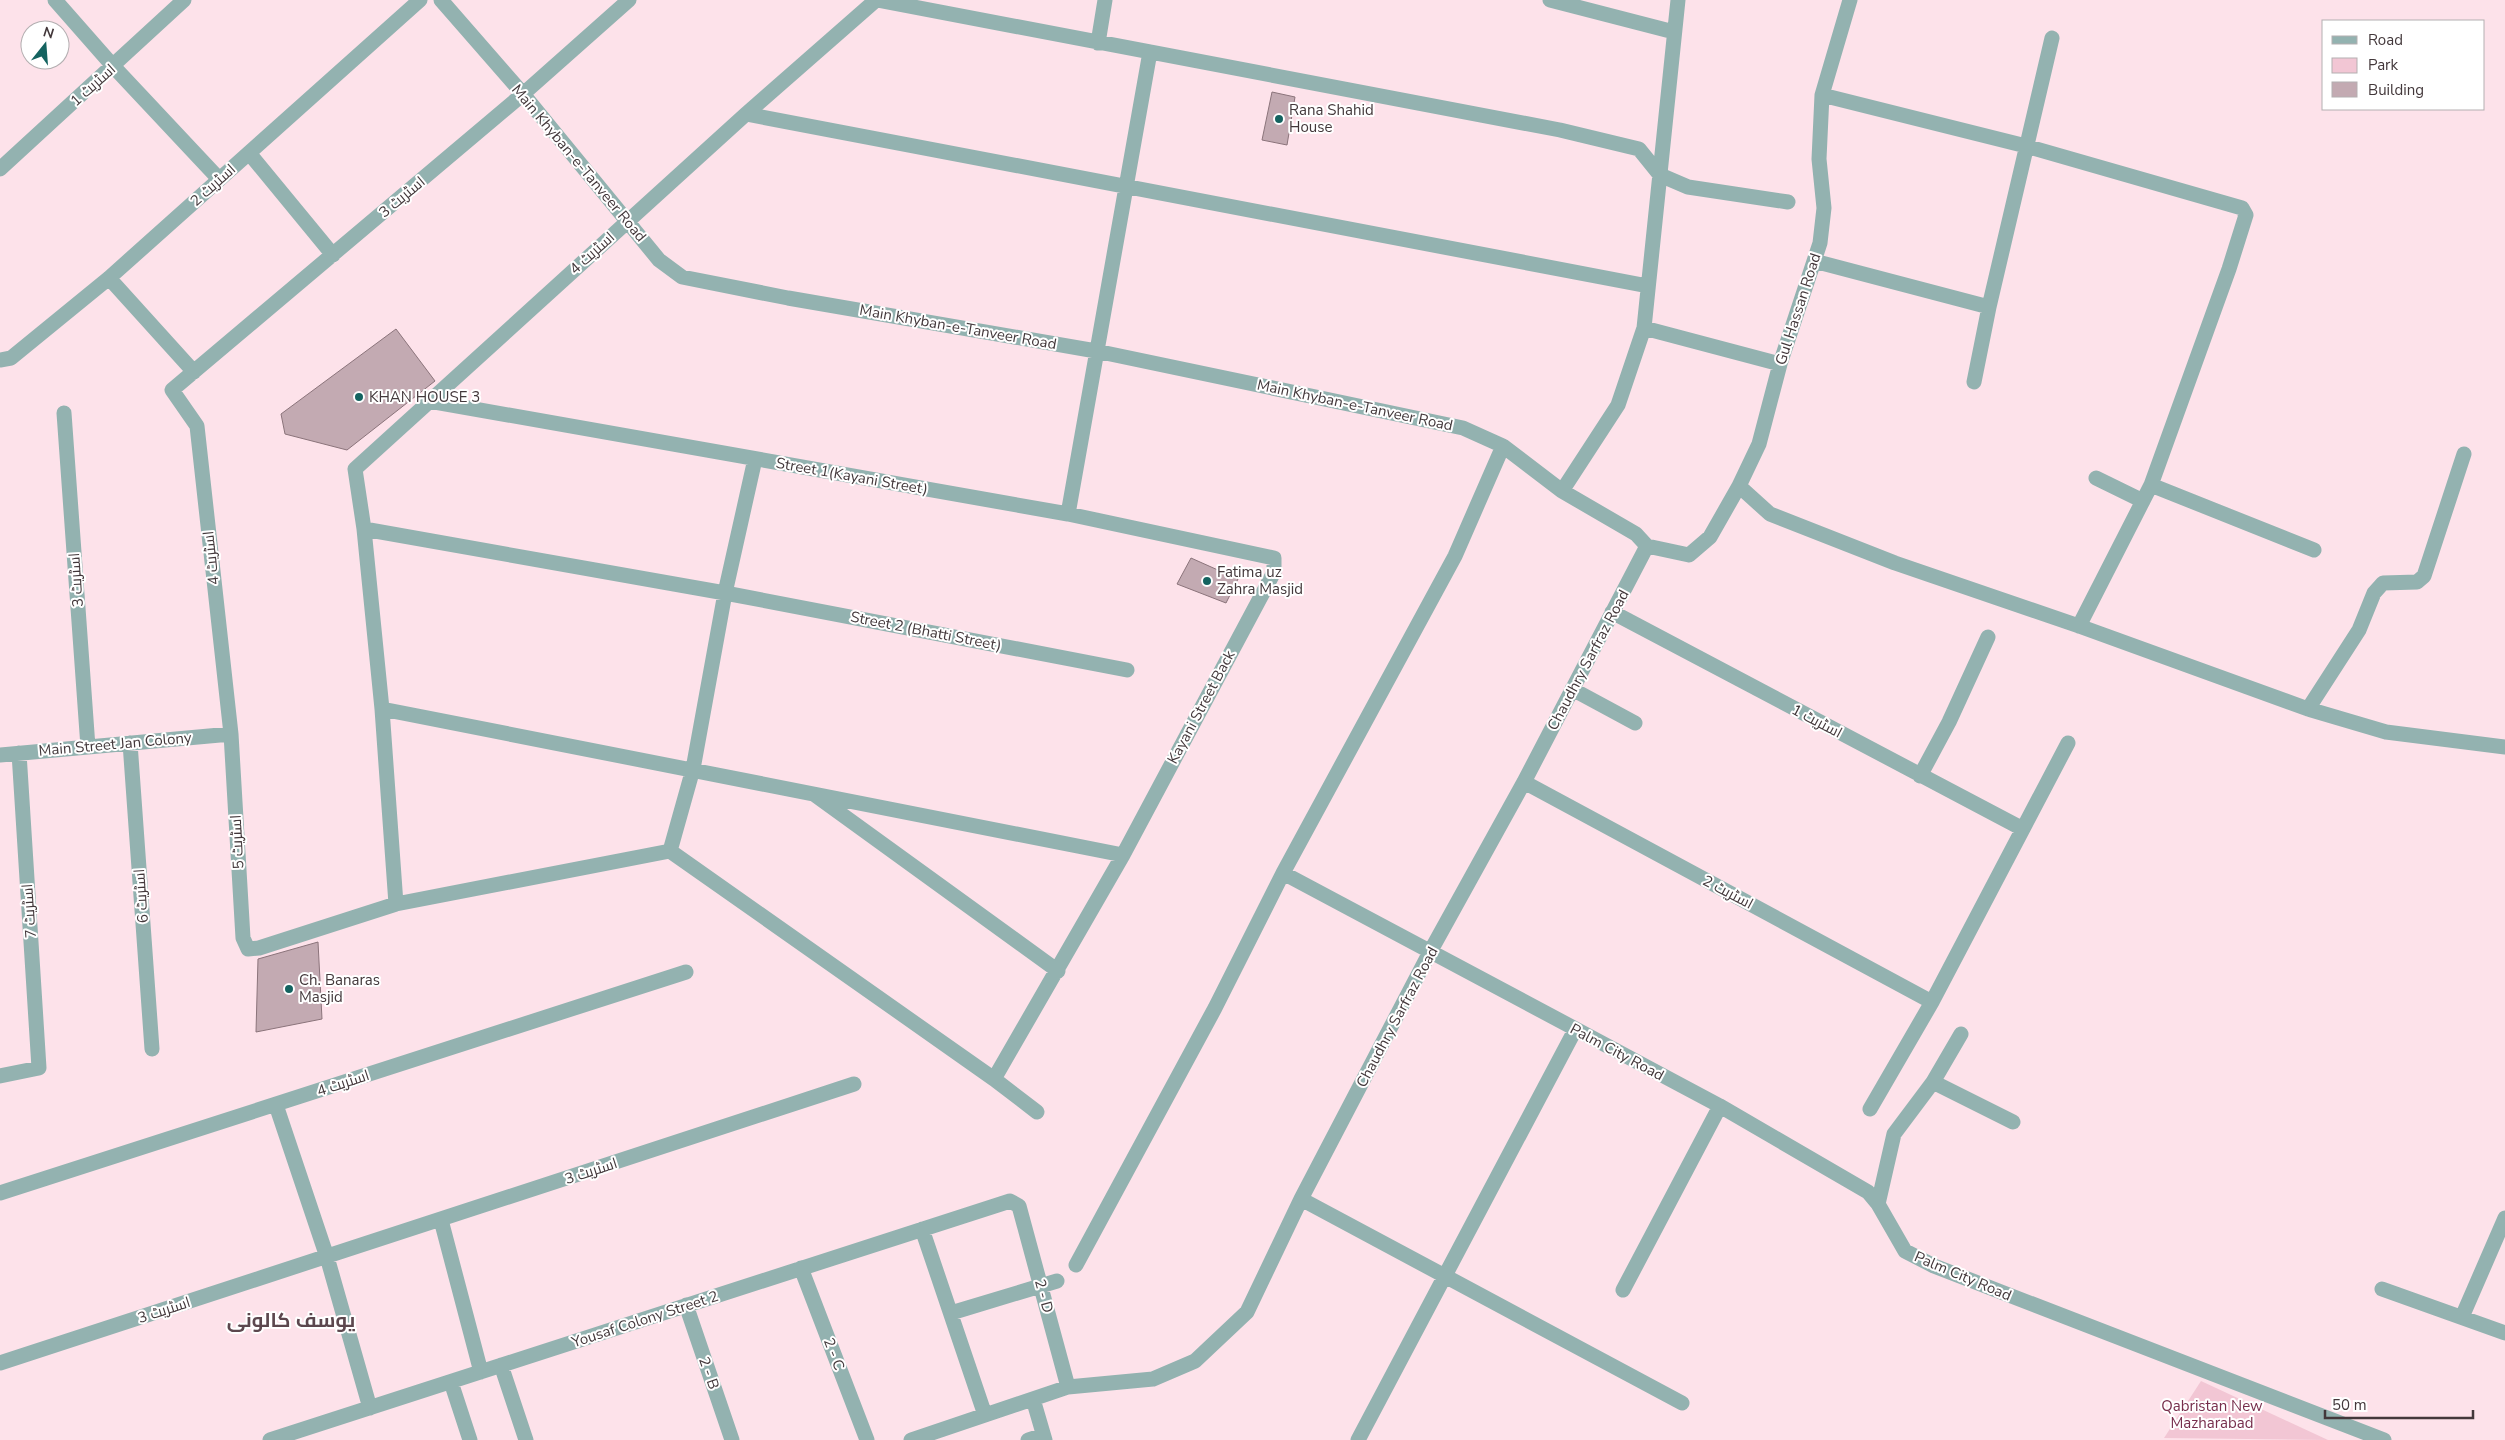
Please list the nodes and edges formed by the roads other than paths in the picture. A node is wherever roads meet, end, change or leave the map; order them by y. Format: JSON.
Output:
{"nodes":[{"id":1,"x":55,"y":0,"type":"edge"},
{"id":2,"x":184,"y":0,"type":"edge"},
{"id":3,"x":420,"y":0,"type":"edge"},
{"id":4,"x":441,"y":0,"type":"edge"},
{"id":5,"x":629,"y":0,"type":"edge"},
{"id":6,"x":877,"y":0,"type":"edge"},
{"id":7,"x":1105,"y":0,"type":"edge"},
{"id":8,"x":1550,"y":0,"type":"edge"},
{"id":9,"x":1678,"y":0,"type":"edge"},
{"id":10,"x":1850,"y":0,"type":"edge"},
{"id":11,"x":1674,"y":32,"type":"junction"},
{"id":12,"x":2052,"y":38,"type":"dead end"},
{"id":13,"x":1098,"y":43,"type":"junction"},
{"id":14,"x":1150,"y":52,"type":"junction"},
{"id":15,"x":113,"y":66,"type":"junction"},
{"id":16,"x":523,"y":94,"type":"junction"},
{"id":17,"x":1822,"y":95,"type":"junction"},
{"id":18,"x":746,"y":114,"type":"junction"},
{"id":19,"x":2026,"y":146,"type":"junction"},
{"id":20,"x":250,"y":152,"type":"junction"},
{"id":21,"x":0,"y":169,"type":"edge"},
{"id":22,"x":1660,"y":175,"type":"junction"},
{"id":23,"x":220,"y":179,"type":"junction"},
{"id":24,"x":1126,"y":185,"type":"junction"},
{"id":25,"x":1788,"y":202,"type":"dead end"},
{"id":26,"x":628,"y":221,"type":"junction"},
{"id":27,"x":333,"y":255,"type":"junction"},
{"id":28,"x":1814,"y":261,"type":"junction"},
{"id":29,"x":110,"y":278,"type":"junction"},
{"id":30,"x":1648,"y":286,"type":"junction"},
{"id":31,"x":1989,"y":307,"type":"junction"},
{"id":32,"x":1644,"y":328,"type":"junction"},
{"id":33,"x":1096,"y":351,"type":"junction"},
{"id":34,"x":0,"y":360,"type":"edge"},
{"id":35,"x":1780,"y":364,"type":"junction"},
{"id":36,"x":194,"y":372,"type":"junction"},
{"id":37,"x":1974,"y":382,"type":"dead end"},
{"id":38,"x":172,"y":390,"type":"joint"},
{"id":39,"x":429,"y":401,"type":"junction"},
{"id":40,"x":64,"y":413,"type":"dead end"},
{"id":41,"x":1503,"y":446,"type":"junction"},
{"id":42,"x":2464,"y":454,"type":"dead end"},
{"id":43,"x":755,"y":459,"type":"junction"},
{"id":44,"x":2096,"y":478,"type":"dead end"},
{"id":45,"x":2151,"y":485,"type":"junction"},
{"id":46,"x":1740,"y":486,"type":"junction"},
{"id":47,"x":1569,"y":494,"type":"junction"},
{"id":48,"x":2143,"y":501,"type":"junction"},
{"id":49,"x":1068,"y":514,"type":"junction"},
{"id":50,"x":364,"y":528,"type":"junction"},
{"id":51,"x":1647,"y":546,"type":"junction"},
{"id":52,"x":2314,"y":550,"type":"dead end"},
{"id":53,"x":1274,"y":558,"type":"joint"},
{"id":54,"x":725,"y":593,"type":"junction"},
{"id":55,"x":1612,"y":612,"type":"junction"},
{"id":56,"x":2079,"y":626,"type":"junction"},
{"id":57,"x":1988,"y":637,"type":"dead end"},
{"id":58,"x":1127,"y":670,"type":"dead end"},
{"id":59,"x":1572,"y":689,"type":"junction"},
{"id":60,"x":2308,"y":708,"type":"junction"},
{"id":61,"x":382,"y":709,"type":"junction"},
{"id":62,"x":1635,"y":723,"type":"dead end"},
{"id":63,"x":231,"y":734,"type":"junction"},
{"id":64,"x":130,"y":743,"type":"junction"},
{"id":65,"x":2068,"y":743,"type":"dead end"},
{"id":66,"x":88,"y":747,"type":"junction"},
{"id":67,"x":2505,"y":747,"type":"edge"},
{"id":68,"x":19,"y":753,"type":"junction"},
{"id":69,"x":0,"y":755,"type":"edge"},
{"id":70,"x":693,"y":769,"type":"junction"},
{"id":71,"x":1920,"y":776,"type":"junction"},
{"id":72,"x":1524,"y":782,"type":"junction"},
{"id":73,"x":809,"y":792,"type":"junction"},
{"id":74,"x":2021,"y":828,"type":"junction"},
{"id":75,"x":670,"y":851,"type":"junction"},
{"id":76,"x":1123,"y":855,"type":"junction"},
{"id":77,"x":1283,"y":874,"type":"junction"},
{"id":78,"x":396,"y":904,"type":"junction"},
{"id":79,"x":1430,"y":952,"type":"junction"},
{"id":80,"x":1058,"y":971,"type":"junction"},
{"id":81,"x":686,"y":972,"type":"dead end"},
{"id":82,"x":1932,"y":1002,"type":"junction"},
{"id":83,"x":1575,"y":1030,"type":"junction"},
{"id":84,"x":1961,"y":1034,"type":"dead end"},
{"id":85,"x":152,"y":1049,"type":"dead end"},
{"id":86,"x":0,"y":1076,"type":"edge"},
{"id":87,"x":994,"y":1079,"type":"junction"},
{"id":88,"x":1933,"y":1082,"type":"junction"},
{"id":89,"x":854,"y":1084,"type":"dead end"},
{"id":90,"x":276,"y":1105,"type":"junction"},
{"id":91,"x":1720,"y":1106,"type":"junction"},
{"id":92,"x":1870,"y":1109,"type":"dead end"},
{"id":93,"x":1037,"y":1112,"type":"dead end"},
{"id":94,"x":2013,"y":1122,"type":"dead end"},
{"id":95,"x":0,"y":1193,"type":"edge"},
{"id":96,"x":1301,"y":1199,"type":"junction"},
{"id":97,"x":1878,"y":1204,"type":"junction"},
{"id":98,"x":1019,"y":1206,"type":"joint"},
{"id":99,"x":2505,"y":1218,"type":"edge"},
{"id":100,"x":441,"y":1220,"type":"junction"},
{"id":101,"x":922,"y":1229,"type":"junction"},
{"id":102,"x":327,"y":1257,"type":"junction"},
{"id":103,"x":1076,"y":1265,"type":"dead end"},
{"id":104,"x":801,"y":1268,"type":"junction"},
{"id":105,"x":1445,"y":1276,"type":"junction"},
{"id":106,"x":1058,"y":1281,"type":"dead end"},
{"id":107,"x":1041,"y":1285,"type":"junction"},
{"id":108,"x":2382,"y":1289,"type":"dead end"},
{"id":109,"x":1623,"y":1290,"type":"dead end"},
{"id":110,"x":686,"y":1305,"type":"junction"},
{"id":111,"x":951,"y":1313,"type":"junction"},
{"id":112,"x":2462,"y":1317,"type":"junction"},
{"id":113,"x":2505,"y":1333,"type":"edge"},
{"id":114,"x":0,"y":1363,"type":"edge"},
{"id":115,"x":502,"y":1365,"type":"junction"},
{"id":116,"x":481,"y":1372,"type":"junction"},
{"id":117,"x":451,"y":1382,"type":"junction"},
{"id":118,"x":1068,"y":1387,"type":"junction"},
{"id":119,"x":1033,"y":1399,"type":"junction"},
{"id":120,"x":1682,"y":1403,"type":"dead end"},
{"id":121,"x":370,"y":1408,"type":"junction"},
{"id":122,"x":985,"y":1415,"type":"junction"},
{"id":123,"x":1044,"y":1437,"type":"edge"},
{"id":124,"x":270,"y":1440,"type":"edge"},
{"id":125,"x":470,"y":1440,"type":"edge"},
{"id":126,"x":526,"y":1440,"type":"edge"},
{"id":127,"x":732,"y":1440,"type":"edge"},
{"id":128,"x":867,"y":1440,"type":"edge"},
{"id":129,"x":910,"y":1440,"type":"edge"},
{"id":130,"x":1028,"y":1440,"type":"edge"},
{"id":131,"x":1358,"y":1440,"type":"edge"},
{"id":132,"x":2384,"y":1440,"type":"edge"}],
"edges":[{"from":1,"to":15,"type":"street"},
{"from":2,"to":15,"type":"street","name":"اسٹریٹ 1"},
{"from":3,"to":20,"type":"street","name":"اسٹریٹ 2"},
{"from":4,"to":16,"type":"street","name":"Main Khyban-e-Tanveer Road"},
{"from":5,"to":16,"type":"street","name":"اسٹریٹ 3"},
{"from":6,"to":13,"type":"street"},
{"from":6,"to":18,"type":"street","name":"اسٹریٹ 4"},
{"from":7,"to":13,"type":"street"},
{"from":8,"to":11,"type":"street"},
{"from":9,"to":11,"type":"street"},
{"from":10,"to":17,"type":"street","name":"Gul Hassan Road"},
{"from":11,"to":22,"type":"street"},
{"from":12,"to":19,"type":"street"},
{"from":13,"to":14,"type":"street"},
{"from":14,"to":22,"type":"street"},
{"from":14,"to":24,"type":"street"},
{"from":15,"to":21,"type":"street","name":"اسٹریٹ 1"},
{"from":15,"to":23,"type":"street"},
{"from":16,"to":26,"type":"street","name":"Main Khyban-e-Tanveer Road"},
{"from":16,"to":27,"type":"street","name":"اسٹریٹ 3"},
{"from":17,"to":19,"type":"street"},
{"from":17,"to":28,"type":"street","name":"Gul Hassan Road"},
{"from":18,"to":24,"type":"street"},
{"from":18,"to":26,"type":"street","name":"اسٹریٹ 4"},
{"from":19,"to":31,"type":"street"},
{"from":19,"to":45,"type":"street"},
{"from":20,"to":23,"type":"street","name":"اسٹریٹ 2"},
{"from":20,"to":27,"type":"street"},
{"from":22,"to":25,"type":"street"},
{"from":22,"to":30,"type":"street"},
{"from":23,"to":29,"type":"street","name":"اسٹریٹ 2"},
{"from":24,"to":30,"type":"street"},
{"from":24,"to":33,"type":"street"},
{"from":26,"to":33,"type":"street","name":"Main Khyban-e-Tanveer Road"},
{"from":26,"to":39,"type":"street","name":"اسٹریٹ 4"},
{"from":27,"to":36,"type":"street","name":"اسٹریٹ 3"},
{"from":28,"to":31,"type":"street"},
{"from":28,"to":35,"type":"street","name":"Gul Hassan Road"},
{"from":29,"to":34,"type":"street","name":"اسٹریٹ 2"},
{"from":29,"to":36,"type":"street"},
{"from":30,"to":32,"type":"street"},
{"from":31,"to":37,"type":"street"},
{"from":32,"to":35,"type":"street"},
{"from":32,"to":47,"type":"street"},
{"from":33,"to":41,"type":"street","name":"Main Khyban-e-Tanveer Road"},
{"from":33,"to":49,"type":"street"},
{"from":35,"to":46,"type":"street","name":"Gul Hassan Road"},
{"from":36,"to":38,"type":"street","name":"اسٹریٹ 3"},
{"from":38,"to":63,"type":"street","name":"اسٹریٹ 4"},
{"from":39,"to":43,"type":"street","name":"Street 1(Kayani Street)"},
{"from":39,"to":50,"type":"street","name":"اسٹریٹ 4"},
{"from":40,"to":66,"type":"street","name":"اسٹریٹ 3"},
{"from":41,"to":47,"type":"street","name":"Main Khyban-e-Tanveer Road"},
{"from":41,"to":77,"type":"street"},
{"from":42,"to":60,"type":"street"},
{"from":43,"to":49,"type":"street","name":"Street 1(Kayani Street)"},
{"from":43,"to":54,"type":"street"},
{"from":44,"to":48,"type":"street"},
{"from":45,"to":48,"type":"street"},
{"from":45,"to":52,"type":"street"},
{"from":46,"to":51,"type":"street","name":"Gul Hassan Road"},
{"from":46,"to":56,"type":"street"},
{"from":47,"to":51,"type":"street","name":"Main Khyban-e-Tanveer Road"},
{"from":48,"to":56,"type":"street"},
{"from":49,"to":53,"type":"street","name":"Street 1(Kayani Street)"},
{"from":50,"to":54,"type":"street","name":"Street 2 (Bhatti Street)"},
{"from":50,"to":61,"type":"street"},
{"from":51,"to":55,"type":"street","name":"Chaudhry Sarfraz Road"},
{"from":53,"to":76,"type":"street","name":"Kayani Street Back"},
{"from":54,"to":58,"type":"street","name":"Street 2 (Bhatti Street)"},
{"from":54,"to":70,"type":"street"},
{"from":55,"to":59,"type":"street","name":"Chaudhry Sarfraz Road"},
{"from":55,"to":71,"type":"street","name":"اسٹریٹ 1"},
{"from":56,"to":60,"type":"street"},
{"from":57,"to":71,"type":"street"},
{"from":59,"to":62,"type":"street"},
{"from":59,"to":72,"type":"street","name":"Chaudhry Sarfraz Road"},
{"from":60,"to":67,"type":"street"},
{"from":61,"to":70,"type":"street"},
{"from":61,"to":78,"type":"street"},
{"from":63,"to":64,"type":"street","name":"Main Street Jan Colony"},
{"from":63,"to":78,"type":"street","name":"اسٹریٹ 5"},
{"from":64,"to":66,"type":"street","name":"Main Street Jan Colony"},
{"from":64,"to":85,"type":"street","name":"اسٹریٹ 6"},
{"from":65,"to":74,"type":"street"},
{"from":66,"to":68,"type":"street","name":"Main Street Jan Colony"},
{"from":68,"to":69,"type":"street","name":"Main Street Jan Colony"},
{"from":68,"to":86,"type":"street","name":"اسٹریٹ 7"},
{"from":70,"to":73,"type":"street"},
{"from":70,"to":75,"type":"street"},
{"from":71,"to":74,"type":"street","name":"اسٹریٹ 1"},
{"from":72,"to":79,"type":"street","name":"Chaudhry Sarfraz Road"},
{"from":72,"to":82,"type":"street","name":"اسٹریٹ 2"},
{"from":73,"to":76,"type":"street"},
{"from":73,"to":80,"type":"street"},
{"from":74,"to":82,"type":"street"},
{"from":75,"to":78,"type":"street"},
{"from":75,"to":87,"type":"street"},
{"from":76,"to":80,"type":"street","name":"Kayani Street Back"},
{"from":77,"to":79,"type":"street","name":"Palm City Road"},
{"from":77,"to":103,"type":"street"},
{"from":79,"to":83,"type":"street","name":"Palm City Road"},
{"from":79,"to":96,"type":"street","name":"Chaudhry Sarfraz Road"},
{"from":80,"to":87,"type":"street","name":"Kayani Street Back"},
{"from":81,"to":90,"type":"street","name":"اسٹریٹ 4"},
{"from":82,"to":92,"type":"street"},
{"from":83,"to":91,"type":"street","name":"Palm City Road"},
{"from":83,"to":105,"type":"street"},
{"from":84,"to":88,"type":"street"},
{"from":87,"to":93,"type":"street"},
{"from":88,"to":94,"type":"street"},
{"from":88,"to":97,"type":"street"},
{"from":89,"to":100,"type":"street","name":"اسٹریٹ 3"},
{"from":90,"to":95,"type":"street","name":"اسٹریٹ 4"},
{"from":90,"to":102,"type":"street"},
{"from":91,"to":97,"type":"street","name":"Palm City Road"},
{"from":91,"to":109,"type":"street"},
{"from":96,"to":105,"type":"street"},
{"from":96,"to":118,"type":"street","name":"Chaudhry Sarfraz Road"},
{"from":97,"to":132,"type":"street","name":"Palm City Road"},
{"from":98,"to":101,"type":"street","name":"Yousaf Colony Street 2"},
{"from":98,"to":107,"type":"street","name":"2 - D"},
{"from":99,"to":112,"type":"street"},
{"from":100,"to":102,"type":"street","name":"اسٹریٹ 3"},
{"from":100,"to":116,"type":"street"},
{"from":101,"to":104,"type":"street","name":"Yousaf Colony Street 2"},
{"from":101,"to":111,"type":"street"},
{"from":102,"to":114,"type":"street","name":"اسٹریٹ 3"},
{"from":102,"to":121,"type":"street"},
{"from":104,"to":110,"type":"street","name":"Yousaf Colony Street 2"},
{"from":104,"to":128,"type":"street","name":"2 - C"},
{"from":105,"to":120,"type":"street"},
{"from":105,"to":131,"type":"street"},
{"from":106,"to":107,"type":"street"},
{"from":107,"to":111,"type":"street"},
{"from":107,"to":118,"type":"street","name":"2 - D"},
{"from":108,"to":112,"type":"street"},
{"from":110,"to":115,"type":"street","name":"Yousaf Colony Street 2"},
{"from":110,"to":127,"type":"street","name":"2 - B"},
{"from":111,"to":122,"type":"street"},
{"from":112,"to":113,"type":"street"},
{"from":115,"to":116,"type":"street","name":"Yousaf Colony Street 2"},
{"from":115,"to":126,"type":"street"},
{"from":116,"to":117,"type":"street","name":"Yousaf Colony Street 2"},
{"from":117,"to":121,"type":"street","name":"Yousaf Colony Street 2"},
{"from":117,"to":125,"type":"street"},
{"from":118,"to":119,"type":"street","name":"Chaudhry Sarfraz Road"},
{"from":119,"to":122,"type":"street","name":"Chaudhry Sarfraz Road"},
{"from":119,"to":123,"type":"street"},
{"from":121,"to":124,"type":"street","name":"Yousaf Colony Street 2"},
{"from":122,"to":129,"type":"street","name":"Chaudhry Sarfraz Road"},
{"from":123,"to":130,"type":"street"}]}
